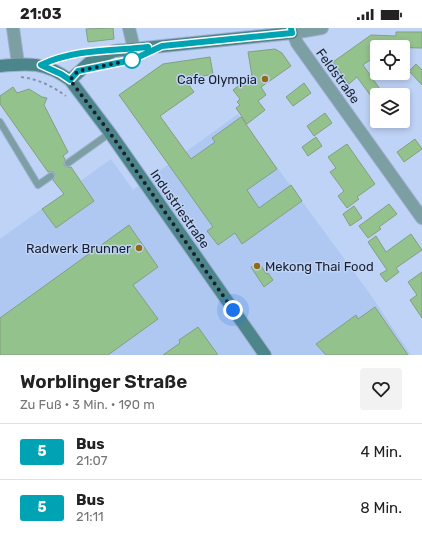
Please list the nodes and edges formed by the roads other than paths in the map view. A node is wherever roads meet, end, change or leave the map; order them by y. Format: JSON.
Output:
{"nodes":[{"id":1,"x":13,"y":28,"type":"edge"},
{"id":2,"x":129,"y":28,"type":"edge"},
{"id":3,"x":322,"y":28,"type":"edge"},
{"id":4,"x":291,"y":31,"type":"edge"},
{"id":5,"x":162,"y":46,"type":"junction"},
{"id":6,"x":134,"y":49,"type":"junction"},
{"id":7,"x":114,"y":51,"type":"junction"},
{"id":8,"x":18,"y":64,"type":"junction"},
{"id":9,"x":41,"y":65,"type":"junction"},
{"id":10,"x":0,"y":66,"type":"edge"},
{"id":11,"x":78,"y":71,"type":"junction"},
{"id":12,"x":70,"y":80,"type":"junction"},
{"id":13,"x":0,"y":122,"type":"edge"},
{"id":14,"x":110,"y":133,"type":"junction"},
{"id":15,"x":68,"y":163,"type":"dead end"},
{"id":16,"x":51,"y":176,"type":"dead end"},
{"id":17,"x":422,"y":218,"type":"edge"},
{"id":18,"x":265,"y":355,"type":"edge"}],
"edges":[{"from":1,"to":8,"type":"street"},
{"from":2,"to":6,"type":"street"},
{"from":3,"to":4,"type":"street"},
{"from":4,"to":5,"type":"street"},
{"from":4,"to":17,"type":"street","name":"Feldstraße"},
{"from":5,"to":6,"type":"street"},
{"from":5,"to":11,"type":"lane"},
{"from":6,"to":7,"type":"street"},
{"from":7,"to":9,"type":"lane"},
{"from":7,"to":11,"type":"street"},
{"from":8,"to":9,"type":"street"},
{"from":8,"to":10,"type":"street"},
{"from":9,"to":12,"type":"street"},
{"from":11,"to":12,"type":"street"},
{"from":12,"to":14,"type":"street","name":"Industriestraße"},
{"from":13,"to":16,"type":"lane"},
{"from":14,"to":15,"type":"lane"},
{"from":14,"to":18,"type":"street","name":"Industriestraße"}]}
